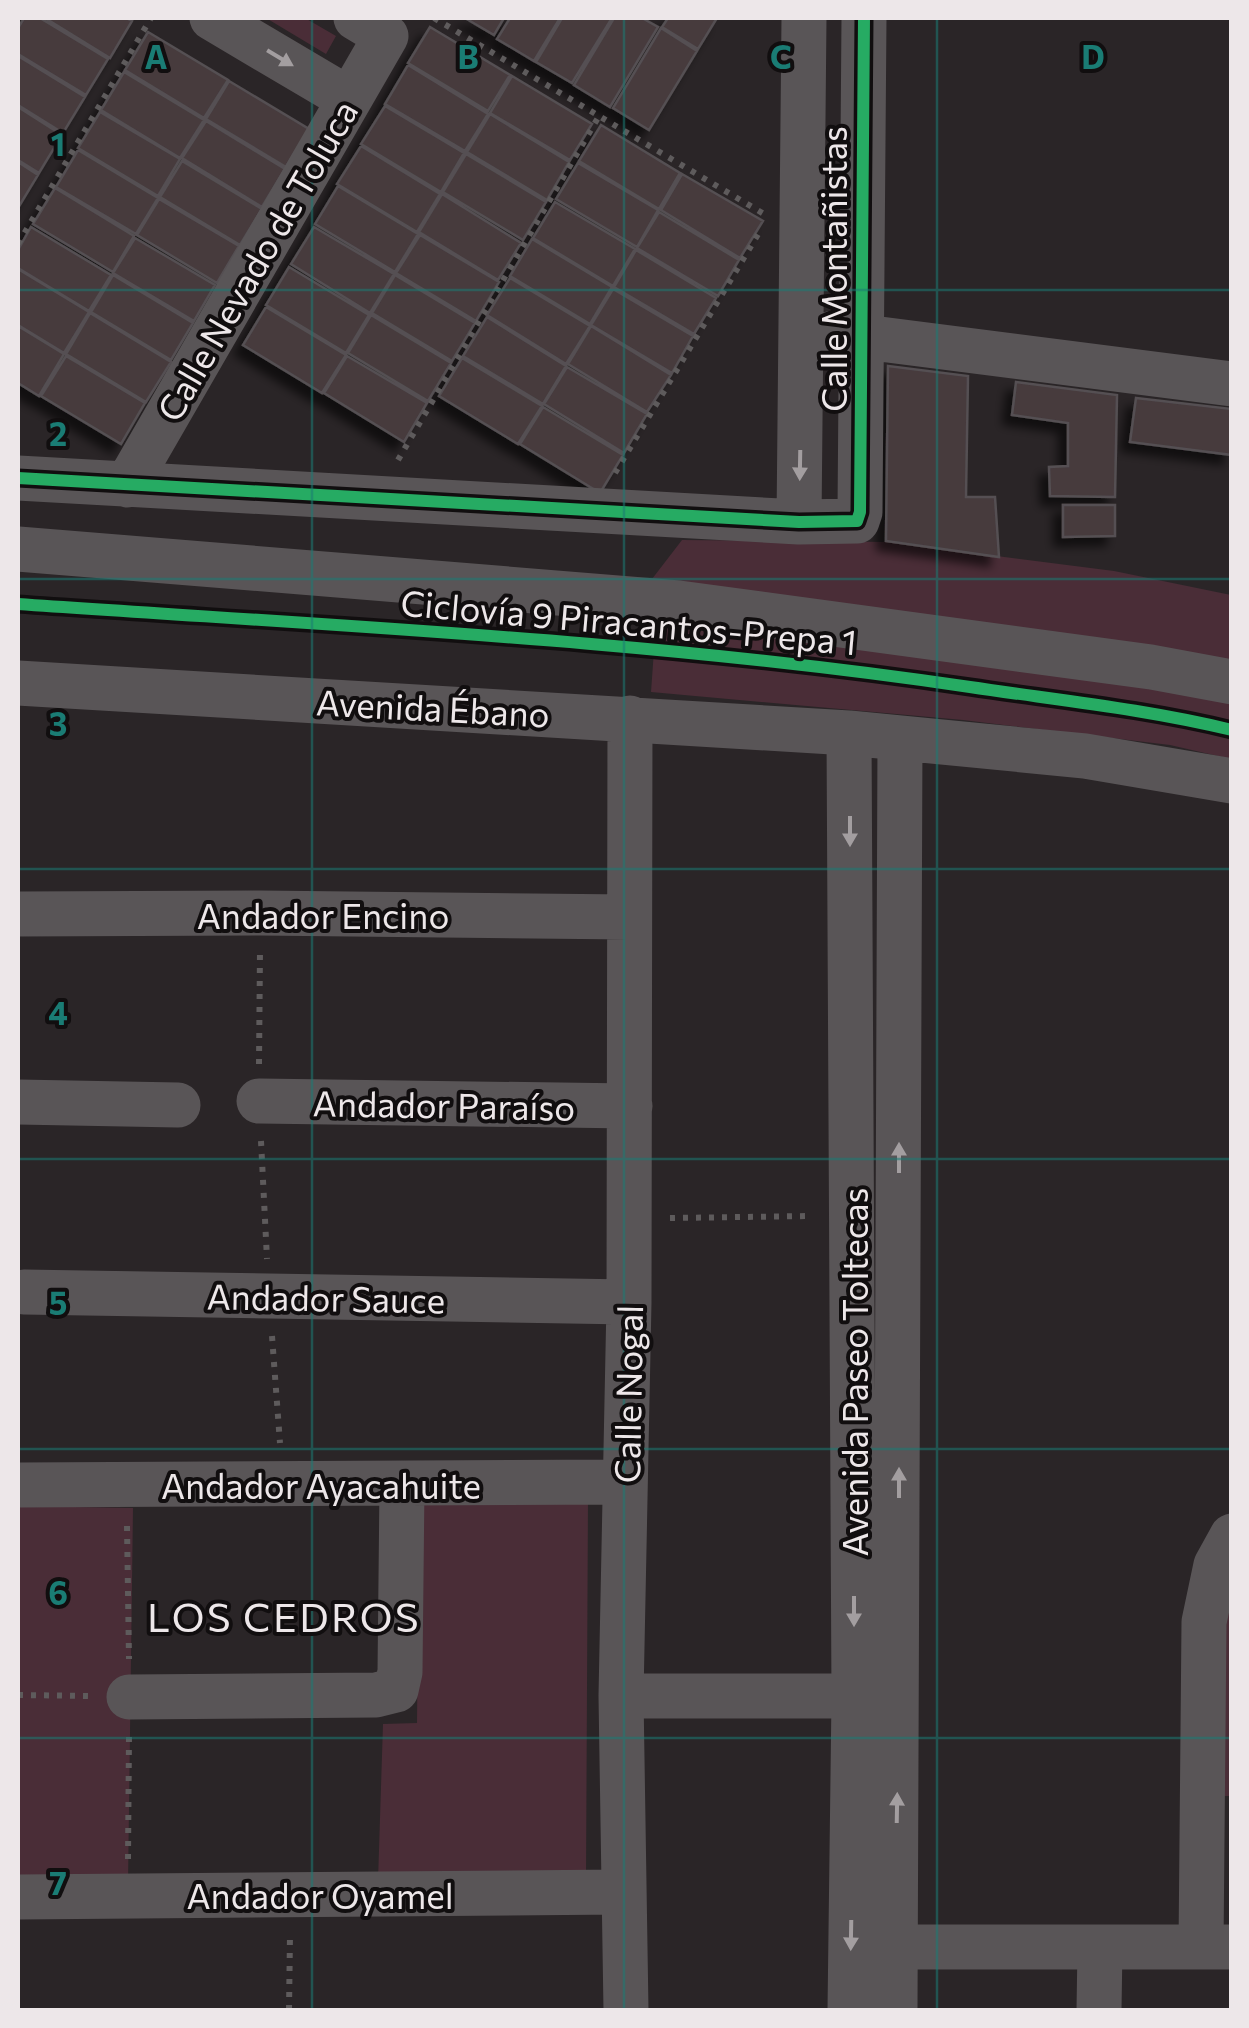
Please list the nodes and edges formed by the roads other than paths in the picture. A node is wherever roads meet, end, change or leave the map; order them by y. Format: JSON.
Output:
{"nodes":[{"id":1,"x":212,"y":18,"type":"edge"},
{"id":2,"x":804,"y":18,"type":"edge"},
{"id":3,"x":864,"y":18,"type":"edge"},
{"id":4,"x":371,"y":26,"type":"edge"},
{"id":5,"x":349,"y":99,"type":"junction"},
{"id":6,"x":801,"y":330,"type":"junction"},
{"id":7,"x":862,"y":337,"type":"junction"},
{"id":8,"x":1232,"y":384,"type":"edge"},
{"id":9,"x":18,"y":478,"type":"edge"},
{"id":10,"x":127,"y":485,"type":"junction"},
{"id":11,"x":799,"y":522,"type":"junction"},
{"id":12,"x":18,"y":549,"type":"edge"},
{"id":13,"x":18,"y":682,"type":"edge"},
{"id":14,"x":1232,"y":682,"type":"edge"},
{"id":15,"x":630,"y":718,"type":"junction"},
{"id":16,"x":849,"y":733,"type":"junction"},
{"id":17,"x":900,"y":738,"type":"junction"},
{"id":18,"x":1232,"y":781,"type":"edge"},
{"id":19,"x":18,"y":914,"type":"edge"},
{"id":20,"x":629,"y":917,"type":"junction"},
{"id":21,"x":259,"y":1101,"type":"road end"},
{"id":22,"x":18,"y":1102,"type":"edge"},
{"id":23,"x":178,"y":1105,"type":"dead end"},
{"id":24,"x":630,"y":1106,"type":"junction"},
{"id":25,"x":24,"y":1292,"type":"dead end"},
{"id":26,"x":629,"y":1302,"type":"junction"},
{"id":27,"x":626,"y":1482,"type":"junction"},
{"id":28,"x":18,"y":1485,"type":"edge"},
{"id":29,"x":402,"y":1485,"type":"junction"},
{"id":30,"x":1232,"y":1536,"type":"edge"},
{"id":31,"x":621,"y":1696,"type":"junction"},
{"id":32,"x":899,"y":1696,"type":"junction"},
{"id":33,"x":130,"y":1697,"type":"road end"},
{"id":34,"x":854,"y":1697,"type":"junction"},
{"id":35,"x":622,"y":1892,"type":"junction"},
{"id":36,"x":18,"y":1897,"type":"edge"},
{"id":37,"x":896,"y":1947,"type":"junction"},
{"id":38,"x":1100,"y":1947,"type":"junction"},
{"id":39,"x":1216,"y":1947,"type":"edge"},
{"id":40,"x":626,"y":2010,"type":"edge"},
{"id":41,"x":850,"y":2010,"type":"edge"},
{"id":42,"x":895,"y":2010,"type":"edge"},
{"id":43,"x":1099,"y":2010,"type":"edge"}],
"edges":[{"from":1,"to":5,"type":"street","one_way":true},
{"from":2,"to":6,"type":"street","name":"Calle Montañistas"},
{"from":3,"to":7,"type":"street","name":"Calle Montañistas"},
{"from":4,"to":5,"type":"street","name":"Calle Nevado de Toluca"},
{"from":5,"to":10,"type":"street","name":"Calle Nevado de Toluca"},
{"from":6,"to":7,"type":"street"},
{"from":6,"to":11,"type":"street","name":"Calle Montañistas","one_way":true},
{"from":7,"to":8,"type":"street"},
{"from":7,"to":11,"type":"street","name":"Calle Montañistas"},
{"from":9,"to":10,"type":"street"},
{"from":10,"to":11,"type":"street"},
{"from":12,"to":14,"type":"street"},
{"from":13,"to":15,"type":"street","name":"Avenida Ébano"},
{"from":15,"to":16,"type":"street","name":"Avenida Ébano"},
{"from":15,"to":20,"type":"street","name":"Calle Nogal"},
{"from":16,"to":17,"type":"street","name":"Avenida Ébano"},
{"from":16,"to":34,"type":"street","name":"Avenida Paseo Toltecas","one_way":true},
{"from":17,"to":18,"type":"street","name":"Avenida Ébano"},
{"from":32,"to":17,"type":"street","name":"Avenida Paseo Toltecas","one_way":true},
{"from":19,"to":20,"type":"street","name":"Andador Encino"},
{"from":20,"to":24,"type":"street","name":"Calle Nogal"},
{"from":21,"to":24,"type":"street","name":"Andador Paraíso"},
{"from":22,"to":23,"type":"street"},
{"from":24,"to":26,"type":"street","name":"Calle Nogal"},
{"from":25,"to":26,"type":"street","name":"Andador Sauce"},
{"from":26,"to":27,"type":"street","name":"Calle Nogal"},
{"from":27,"to":29,"type":"street","name":"Andador Ayacahuite"},
{"from":27,"to":31,"type":"street","name":"Calle Nogal"},
{"from":28,"to":29,"type":"street","name":"Andador Ayacahuite"},
{"from":29,"to":33,"type":"street"},
{"from":30,"to":39,"type":"street"},
{"from":31,"to":34,"type":"street"},
{"from":31,"to":35,"type":"street","name":"Calle Nogal"},
{"from":32,"to":34,"type":"street"},
{"from":37,"to":32,"type":"street","name":"Avenida Paseo Toltecas","one_way":true},
{"from":34,"to":41,"type":"street","name":"Avenida Paseo Toltecas","one_way":true},
{"from":35,"to":36,"type":"street","name":"Andador Oyamel"},
{"from":35,"to":40,"type":"street","name":"Calle Nogal"},
{"from":37,"to":38,"type":"street"},
{"from":37,"to":42,"type":"street","name":"Avenida Paseo Toltecas"},
{"from":38,"to":39,"type":"street"},
{"from":38,"to":43,"type":"street"}]}
